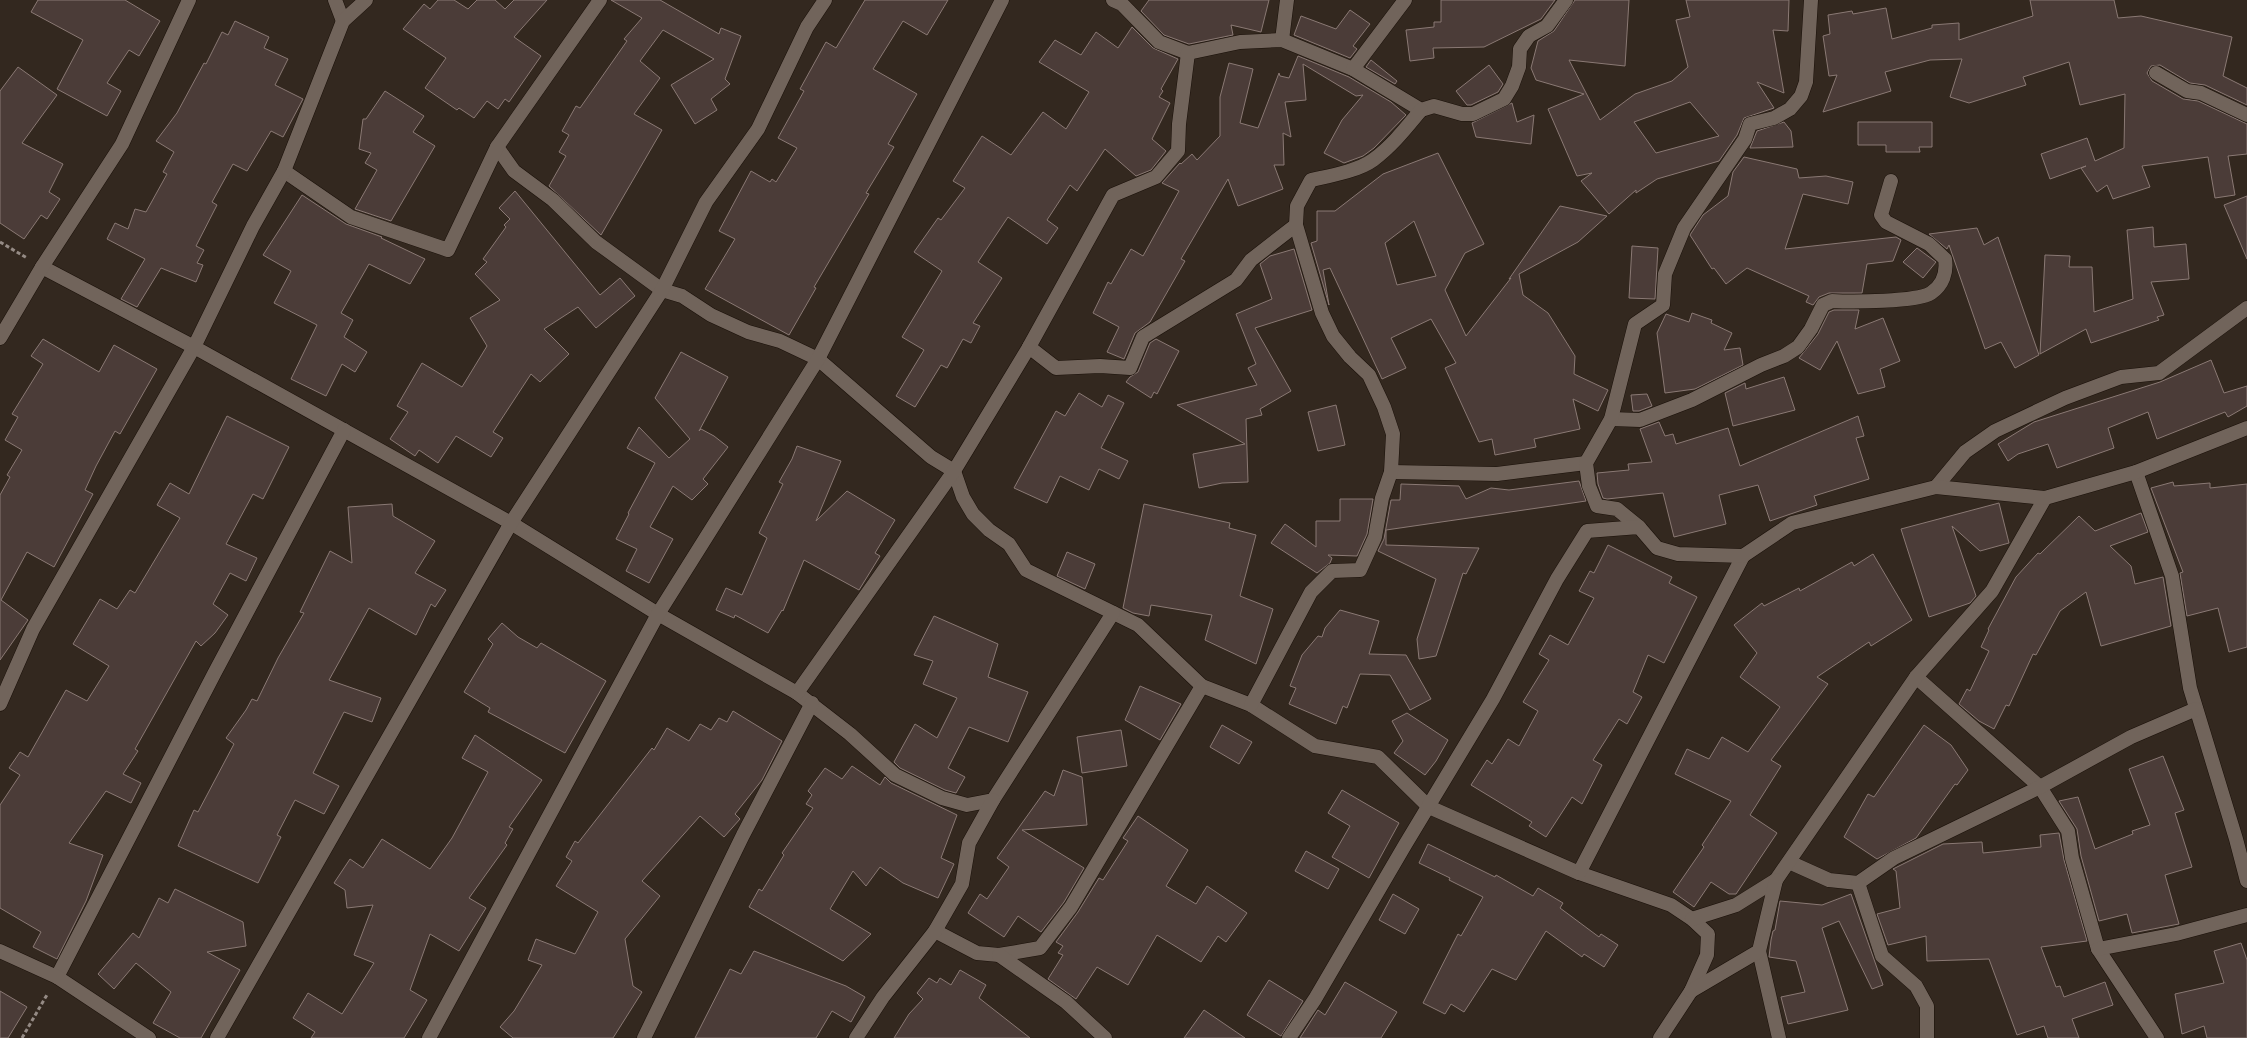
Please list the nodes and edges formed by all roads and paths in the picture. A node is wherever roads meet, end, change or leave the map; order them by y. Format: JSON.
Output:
{"nodes":[{"id":1,"x":189,"y":0,"type":"edge"},
{"id":2,"x":335,"y":0,"type":"edge"},
{"id":3,"x":366,"y":0,"type":"edge"},
{"id":4,"x":600,"y":0,"type":"edge"},
{"id":5,"x":825,"y":0,"type":"edge"},
{"id":6,"x":1002,"y":0,"type":"edge"},
{"id":7,"x":1113,"y":0,"type":"edge"},
{"id":8,"x":1287,"y":0,"type":"edge"},
{"id":9,"x":1405,"y":0,"type":"edge"},
{"id":10,"x":1566,"y":0,"type":"edge"},
{"id":11,"x":1810,"y":0,"type":"edge"},
{"id":12,"x":344,"y":21,"type":"junction"},
{"id":13,"x":1282,"y":40,"type":"junction"},
{"id":14,"x":1188,"y":53,"type":"junction"},
{"id":15,"x":1354,"y":69,"type":"junction"},
{"id":16,"x":2156,"y":73,"type":"dead end"},
{"id":17,"x":1421,"y":110,"type":"junction"},
{"id":18,"x":2247,"y":115,"type":"edge"},
{"id":19,"x":497,"y":147,"type":"junction"},
{"id":20,"x":284,"y":170,"type":"junction"},
{"id":21,"x":1891,"y":181,"type":"dead end"},
{"id":22,"x":1296,"y":225,"type":"junction"},
{"id":23,"x":0,"y":242,"type":"edge"},
{"id":24,"x":42,"y":267,"type":"junction"},
{"id":25,"x":662,"y":290,"type":"junction"},
{"id":26,"x":2247,"y":308,"type":"edge"},
{"id":27,"x":0,"y":338,"type":"edge"},
{"id":28,"x":194,"y":347,"type":"junction"},
{"id":29,"x":1029,"y":348,"type":"junction"},
{"id":30,"x":818,"y":359,"type":"junction"},
{"id":31,"x":1611,"y":419,"type":"junction"},
{"id":32,"x":2247,"y":428,"type":"edge"},
{"id":33,"x":344,"y":430,"type":"junction"},
{"id":34,"x":1586,"y":463,"type":"junction"},
{"id":35,"x":954,"y":472,"type":"junction"},
{"id":36,"x":1391,"y":472,"type":"junction"},
{"id":37,"x":2136,"y":472,"type":"junction"},
{"id":38,"x":1936,"y":487,"type":"junction"},
{"id":39,"x":2045,"y":498,"type":"junction"},
{"id":40,"x":511,"y":523,"type":"junction"},
{"id":41,"x":1639,"y":527,"type":"junction"},
{"id":42,"x":1743,"y":556,"type":"junction"},
{"id":43,"x":1113,"y":613,"type":"junction"},
{"id":44,"x":658,"y":614,"type":"junction"},
{"id":45,"x":1916,"y":677,"type":"junction"},
{"id":46,"x":1202,"y":686,"type":"junction"},
{"id":47,"x":797,"y":693,"type":"junction"},
{"id":48,"x":812,"y":703,"type":"junction"},
{"id":49,"x":0,"y":704,"type":"edge"},
{"id":50,"x":1251,"y":705,"type":"junction"},
{"id":51,"x":2196,"y":709,"type":"junction"},
{"id":52,"x":2040,"y":787,"type":"junction"},
{"id":53,"x":993,"y":800,"type":"junction"},
{"id":54,"x":1430,"y":807,"type":"junction"},
{"id":55,"x":1789,"y":862,"type":"junction"},
{"id":56,"x":1579,"y":873,"type":"junction"},
{"id":57,"x":1776,"y":880,"type":"junction"},
{"id":58,"x":2247,"y":881,"type":"edge"},
{"id":59,"x":1858,"y":883,"type":"junction"},
{"id":60,"x":2247,"y":915,"type":"edge"},
{"id":61,"x":1692,"y":919,"type":"junction"},
{"id":62,"x":935,"y":931,"type":"junction"},
{"id":63,"x":2098,"y":949,"type":"junction"},
{"id":64,"x":0,"y":951,"type":"edge"},
{"id":65,"x":1759,"y":951,"type":"junction"},
{"id":66,"x":1000,"y":956,"type":"junction"},
{"id":67,"x":57,"y":977,"type":"junction"},
{"id":68,"x":1691,"y":991,"type":"junction"},
{"id":69,"x":22,"y":1038,"type":"edge"},
{"id":70,"x":149,"y":1038,"type":"edge"},
{"id":71,"x":217,"y":1038,"type":"edge"},
{"id":72,"x":428,"y":1038,"type":"edge"},
{"id":73,"x":644,"y":1038,"type":"edge"},
{"id":74,"x":856,"y":1038,"type":"edge"},
{"id":75,"x":1106,"y":1038,"type":"edge"},
{"id":76,"x":1289,"y":1038,"type":"edge"},
{"id":77,"x":1660,"y":1038,"type":"edge"},
{"id":78,"x":1779,"y":1038,"type":"edge"},
{"id":79,"x":1927,"y":1038,"type":"edge"},
{"id":80,"x":2157,"y":1038,"type":"edge"}],
"edges":[{"from":1,"to":24,"type":"street"},
{"from":2,"to":12,"type":"street"},
{"from":3,"to":12,"type":"street"},
{"from":4,"to":19,"type":"street"},
{"from":5,"to":25,"type":"street"},
{"from":6,"to":30,"type":"street"},
{"from":7,"to":14,"type":"street"},
{"from":8,"to":13,"type":"street"},
{"from":9,"to":15,"type":"street"},
{"from":10,"to":17,"type":"street"},
{"from":11,"to":31,"type":"street"},
{"from":12,"to":20,"type":"street"},
{"from":13,"to":14,"type":"street"},
{"from":13,"to":15,"type":"street"},
{"from":14,"to":29,"type":"street"},
{"from":15,"to":17,"type":"street"},
{"from":16,"to":18,"type":"street"},
{"from":17,"to":22,"type":"street"},
{"from":19,"to":20,"type":"street"},
{"from":19,"to":25,"type":"street"},
{"from":20,"to":28,"type":"street"},
{"from":21,"to":31,"type":"street"},
{"from":22,"to":29,"type":"street"},
{"from":22,"to":36,"type":"street"},
{"from":23,"to":24,"type":"path"},
{"from":24,"to":27,"type":"street"},
{"from":24,"to":28,"type":"street"},
{"from":25,"to":30,"type":"street"},
{"from":25,"to":40,"type":"street"},
{"from":26,"to":38,"type":"street"},
{"from":28,"to":33,"type":"street"},
{"from":28,"to":49,"type":"street"},
{"from":29,"to":35,"type":"street"},
{"from":30,"to":35,"type":"street"},
{"from":30,"to":44,"type":"street"},
{"from":31,"to":34,"type":"street"},
{"from":32,"to":37,"type":"street"},
{"from":33,"to":40,"type":"street"},
{"from":33,"to":67,"type":"street"},
{"from":34,"to":36,"type":"street"},
{"from":34,"to":41,"type":"street"},
{"from":35,"to":43,"type":"street"},
{"from":35,"to":47,"type":"street"},
{"from":36,"to":50,"type":"street"},
{"from":37,"to":39,"type":"street"},
{"from":37,"to":51,"type":"street"},
{"from":38,"to":39,"type":"street"},
{"from":38,"to":42,"type":"street"},
{"from":39,"to":45,"type":"street"},
{"from":40,"to":44,"type":"street"},
{"from":40,"to":71,"type":"street"},
{"from":41,"to":42,"type":"street"},
{"from":41,"to":54,"type":"street"},
{"from":42,"to":56,"type":"street"},
{"from":43,"to":46,"type":"street"},
{"from":43,"to":53,"type":"street"},
{"from":44,"to":47,"type":"street"},
{"from":44,"to":72,"type":"street"},
{"from":45,"to":52,"type":"street"},
{"from":45,"to":55,"type":"street"},
{"from":46,"to":50,"type":"street"},
{"from":46,"to":66,"type":"street"},
{"from":47,"to":48,"type":"street"},
{"from":48,"to":53,"type":"street"},
{"from":48,"to":73,"type":"street"},
{"from":50,"to":54,"type":"street"},
{"from":51,"to":52,"type":"street"},
{"from":51,"to":58,"type":"street"},
{"from":52,"to":59,"type":"street"},
{"from":52,"to":63,"type":"street"},
{"from":53,"to":62,"type":"street"},
{"from":54,"to":56,"type":"street"},
{"from":54,"to":76,"type":"street"},
{"from":55,"to":57,"type":"street"},
{"from":55,"to":59,"type":"street"},
{"from":56,"to":61,"type":"street"},
{"from":57,"to":61,"type":"street"},
{"from":57,"to":65,"type":"street"},
{"from":59,"to":79,"type":"street"},
{"from":60,"to":63,"type":"street"},
{"from":61,"to":68,"type":"street"},
{"from":62,"to":66,"type":"street"},
{"from":62,"to":74,"type":"street"},
{"from":63,"to":80,"type":"street"},
{"from":64,"to":67,"type":"street"},
{"from":65,"to":68,"type":"street"},
{"from":65,"to":78,"type":"street"},
{"from":66,"to":75,"type":"street"},
{"from":67,"to":69,"type":"path"},
{"from":67,"to":70,"type":"street"},
{"from":68,"to":77,"type":"street"}]}
